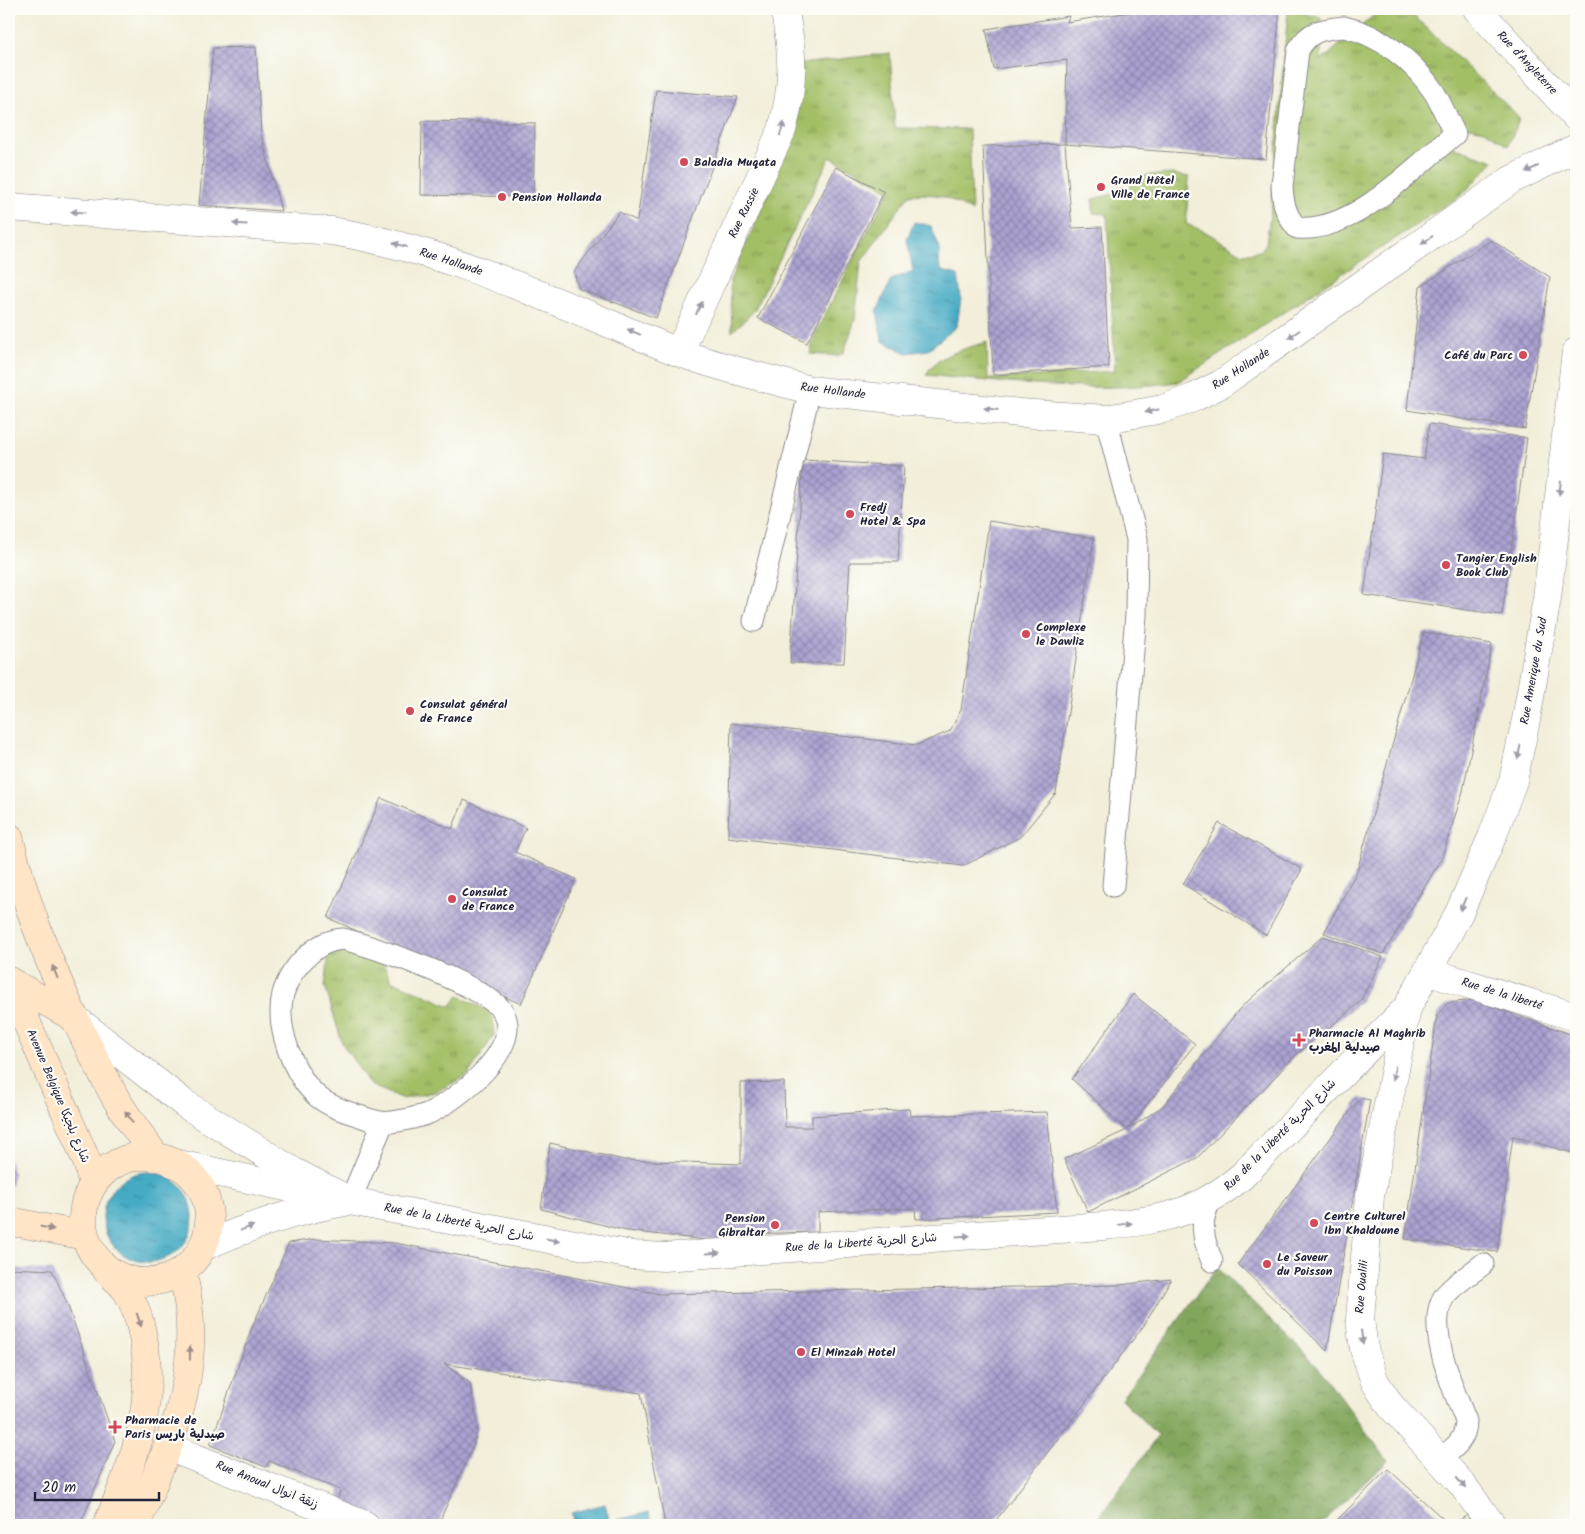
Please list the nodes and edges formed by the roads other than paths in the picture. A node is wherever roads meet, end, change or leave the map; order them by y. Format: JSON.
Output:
{"nodes":[{"id":1,"x":784,"y":9,"type":"edge"},
{"id":2,"x":1477,"y":9,"type":"edge"},
{"id":3,"x":1576,"y":117,"type":"edge"},
{"id":4,"x":1455,"y":134,"type":"joint"},
{"id":5,"x":1576,"y":148,"type":"edge"},
{"id":6,"x":9,"y":207,"type":"edge"},
{"id":7,"x":679,"y":352,"type":"junction"},
{"id":8,"x":1576,"y":352,"type":"edge"},
{"id":9,"x":810,"y":390,"type":"junction"},
{"id":10,"x":1106,"y":419,"type":"junction"},
{"id":11,"x":754,"y":621,"type":"dead end"},
{"id":12,"x":9,"y":836,"type":"edge"},
{"id":13,"x":1113,"y":886,"type":"dead end"},
{"id":14,"x":1429,"y":972,"type":"junction"},
{"id":15,"x":9,"y":981,"type":"edge"},
{"id":16,"x":1407,"y":1008,"type":"junction"},
{"id":17,"x":73,"y":1017,"type":"junction"},
{"id":18,"x":1576,"y":1017,"type":"edge"},
{"id":19,"x":383,"y":1123,"type":"junction"},
{"id":20,"x":165,"y":1160,"type":"junction"},
{"id":21,"x":94,"y":1184,"type":"junction"},
{"id":22,"x":1212,"y":1199,"type":"junction"},
{"id":23,"x":350,"y":1201,"type":"junction"},
{"id":24,"x":1156,"y":1219,"type":"junction"},
{"id":25,"x":9,"y":1224,"type":"edge"},
{"id":26,"x":85,"y":1236,"type":"junction"},
{"id":27,"x":202,"y":1247,"type":"junction"},
{"id":28,"x":1483,"y":1264,"type":"dead end"},
{"id":29,"x":103,"y":1266,"type":"junction"},
{"id":30,"x":182,"y":1271,"type":"junction"},
{"id":31,"x":168,"y":1447,"type":"junction"},
{"id":32,"x":1438,"y":1460,"type":"junction"},
{"id":33,"x":107,"y":1525,"type":"edge"},
{"id":34,"x":136,"y":1525,"type":"edge"},
{"id":35,"x":365,"y":1525,"type":"edge"},
{"id":36,"x":1492,"y":1525,"type":"edge"}],
"edges":[{"from":7,"to":1,"type":"street","name":"Rue Russie","one_way":true},
{"from":2,"to":3,"type":"street","name":"Rue d'Angleterre"},
{"from":4,"to":4,"type":"lane"},
{"from":5,"to":10,"type":"street","name":"Rue Hollande","one_way":true},
{"from":7,"to":6,"type":"street","name":"Rue Hollande","one_way":true},
{"from":7,"to":9,"type":"street","name":"Rue Hollande"},
{"from":8,"to":14,"type":"street","name":"Rue Amerique du Sud","one_way":true},
{"from":10,"to":9,"type":"street","name":"Rue Hollande","one_way":true},
{"from":9,"to":11,"type":"lane"},
{"from":10,"to":13,"type":"lane"},
{"from":17,"to":12,"type":"main road","one_way":true},
{"from":14,"to":16,"type":"street","name":"Rue de la Liberté شارع الحرية"},
{"from":14,"to":18,"type":"street","name":"Rue de la liberté"},
{"from":15,"to":17,"type":"main road"},
{"from":15,"to":21,"type":"main road","name":"Avenue Belgique شارع بلجيكا"},
{"from":16,"to":22,"type":"street","name":"Rue de la Liberté شارع الحرية"},
{"from":16,"to":32,"type":"street","name":"Rue Oualili","one_way":true},
{"from":20,"to":17,"type":"main road","one_way":true},
{"from":17,"to":23,"type":"street"},
{"from":19,"to":19,"type":"lane"},
{"from":19,"to":23,"type":"lane"},
{"from":20,"to":21,"type":"main road"},
{"from":20,"to":23,"type":"street"},
{"from":20,"to":27,"type":"main road"},
{"from":21,"to":26,"type":"main road"},
{"from":22,"to":24,"type":"street","name":"Rue de la Liberté شارع الحرية"},
{"from":22,"to":24,"type":"lane"},
{"from":23,"to":24,"type":"street","name":"Rue de la Liberté شارع الحرية","one_way":true},
{"from":27,"to":23,"type":"street","name":"Rue de la Liberté شارع الحرية","one_way":true},
{"from":25,"to":26,"type":"main road","one_way":true},
{"from":26,"to":29,"type":"main road"},
{"from":27,"to":30,"type":"main road"},
{"from":28,"to":32,"type":"lane"},
{"from":29,"to":30,"type":"main road"},
{"from":29,"to":33,"type":"main road","one_way":true},
{"from":31,"to":30,"type":"main road","one_way":true},
{"from":31,"to":34,"type":"main road"},
{"from":31,"to":35,"type":"street","name":"Rue Anoual زنقة انوال"},
{"from":32,"to":36,"type":"street","name":"Rue Oualili","one_way":true}]}
